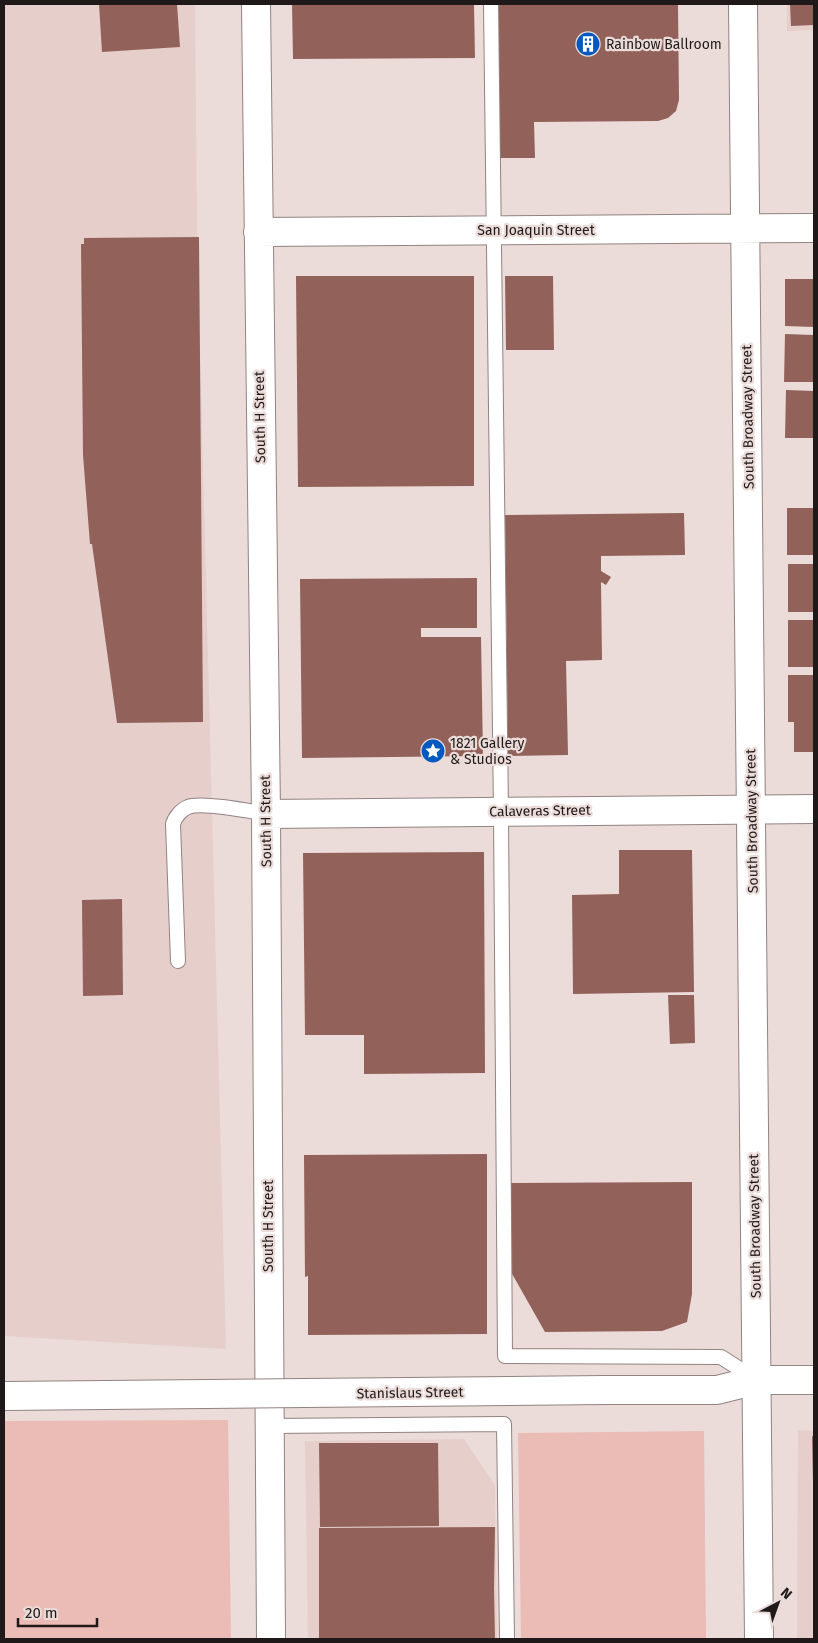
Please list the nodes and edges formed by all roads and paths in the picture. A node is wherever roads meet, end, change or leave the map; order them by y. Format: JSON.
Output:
{"nodes":[{"id":1,"x":256,"y":4,"type":"edge"},
{"id":2,"x":491,"y":4,"type":"edge"},
{"id":3,"x":743,"y":4,"type":"edge"},
{"id":4,"x":814,"y":228,"type":"edge"},
{"id":5,"x":746,"y":229,"type":"junction"},
{"id":6,"x":494,"y":231,"type":"junction"},
{"id":7,"x":258,"y":232,"type":"junction"},
{"id":8,"x":814,"y":808,"type":"edge"},
{"id":9,"x":752,"y":809,"type":"junction"},
{"id":10,"x":501,"y":812,"type":"junction"},
{"id":11,"x":266,"y":814,"type":"junction"},
{"id":12,"x":178,"y":961,"type":"dead end"},
{"id":13,"x":757,"y":1380,"type":"junction"},
{"id":14,"x":814,"y":1380,"type":"edge"},
{"id":15,"x":4,"y":1396,"type":"edge"},
{"id":16,"x":270,"y":1426,"type":"junction"},
{"id":17,"x":271,"y":1639,"type":"edge"},
{"id":18,"x":507,"y":1639,"type":"edge"},
{"id":19,"x":759,"y":1639,"type":"edge"}],
"edges":[{"from":1,"to":7,"type":"street","name":"South H Street"},
{"from":2,"to":6,"type":"lane"},
{"from":3,"to":5,"type":"street","name":"South Broadway Street"},
{"from":4,"to":5,"type":"street","name":"San Joaquin Street"},
{"from":5,"to":6,"type":"street","name":"San Joaquin Street"},
{"from":5,"to":9,"type":"street","name":"South Broadway Street"},
{"from":6,"to":7,"type":"street","name":"San Joaquin Street"},
{"from":6,"to":10,"type":"lane"},
{"from":7,"to":11,"type":"street","name":"South H Street"},
{"from":8,"to":9,"type":"street","name":"Calaveras Street"},
{"from":9,"to":10,"type":"street","name":"Calaveras Street"},
{"from":9,"to":13,"type":"street","name":"South Broadway Street"},
{"from":10,"to":11,"type":"street","name":"Calaveras Street"},
{"from":10,"to":13,"type":"lane"},
{"from":11,"to":12,"type":"lane"},
{"from":11,"to":16,"type":"street","name":"South H Street"},
{"from":13,"to":14,"type":"street","name":"Stanislaus Street"},
{"from":13,"to":15,"type":"street","name":"Stanislaus Street","bridge":true},
{"from":13,"to":19,"type":"street","name":"South Broadway Street"},
{"from":16,"to":17,"type":"street","name":"South H Street"},
{"from":16,"to":18,"type":"lane"}]}
